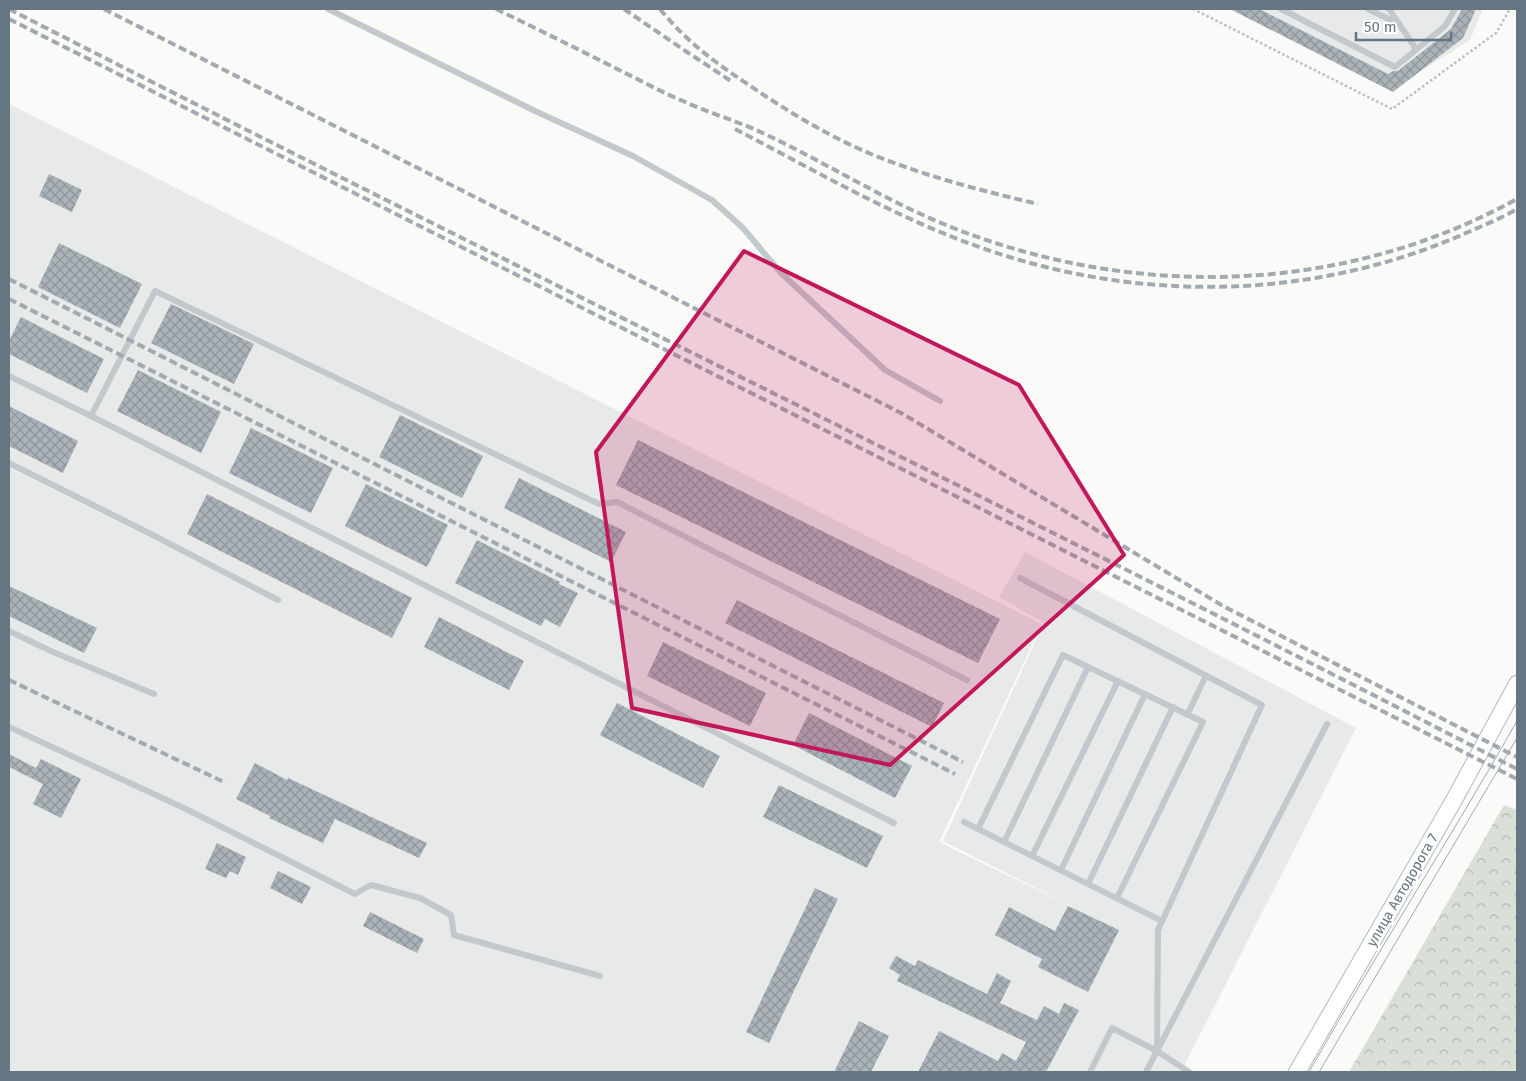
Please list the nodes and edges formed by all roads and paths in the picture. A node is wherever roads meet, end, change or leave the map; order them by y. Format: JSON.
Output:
{"nodes":[{"id":1,"x":328,"y":9,"type":"edge"},
{"id":2,"x":1281,"y":9,"type":"edge"},
{"id":3,"x":1368,"y":9,"type":"edge"},
{"id":4,"x":1389,"y":9,"type":"edge"},
{"id":5,"x":1456,"y":9,"type":"edge"},
{"id":6,"x":1399,"y":24,"type":"junction"},
{"id":7,"x":1416,"y":49,"type":"junction"},
{"id":8,"x":9,"y":376,"type":"edge"},
{"id":9,"x":940,"y":401,"type":"dead end"},
{"id":10,"x":91,"y":416,"type":"junction"},
{"id":11,"x":9,"y":463,"type":"edge"},
{"id":12,"x":1020,"y":578,"type":"dead end"},
{"id":13,"x":278,"y":600,"type":"dead end"},
{"id":14,"x":9,"y":631,"type":"edge"},
{"id":15,"x":1088,"y":667,"type":"junction"},
{"id":16,"x":1206,"y":676,"type":"junction"},
{"id":17,"x":967,"y":680,"type":"dead end"},
{"id":18,"x":1118,"y":681,"type":"junction"},
{"id":19,"x":1517,"y":684,"type":"edge"},
{"id":20,"x":154,"y":694,"type":"dead end"},
{"id":21,"x":1145,"y":694,"type":"junction"},
{"id":22,"x":1173,"y":707,"type":"junction"},
{"id":23,"x":1188,"y":715,"type":"junction"},
{"id":24,"x":1327,"y":724,"type":"dead end"},
{"id":25,"x":9,"y":727,"type":"edge"},
{"id":26,"x":964,"y":822,"type":"dead end"},
{"id":27,"x":894,"y":823,"type":"dead end"},
{"id":28,"x":978,"y":829,"type":"junction"},
{"id":29,"x":1004,"y":842,"type":"junction"},
{"id":30,"x":1032,"y":856,"type":"junction"},
{"id":31,"x":1061,"y":870,"type":"junction"},
{"id":32,"x":1088,"y":884,"type":"junction"},
{"id":33,"x":1116,"y":898,"type":"junction"},
{"id":34,"x":1162,"y":921,"type":"junction"},
{"id":35,"x":600,"y":976,"type":"dead end"},
{"id":36,"x":1157,"y":1051,"type":"junction"},
{"id":37,"x":1090,"y":1072,"type":"edge"},
{"id":38,"x":1146,"y":1072,"type":"edge"},
{"id":39,"x":1189,"y":1072,"type":"edge"},
{"id":40,"x":1297,"y":1072,"type":"edge"}],
"edges":[{"from":1,"to":9,"type":"lane"},
{"from":2,"to":7,"type":"lane"},
{"from":3,"to":6,"type":"lane"},
{"from":4,"to":6,"type":"lane"},
{"from":5,"to":7,"type":"lane"},
{"from":6,"to":7,"type":"lane"},
{"from":8,"to":10,"type":"lane"},
{"from":10,"to":17,"type":"lane"},
{"from":10,"to":27,"type":"lane"},
{"from":11,"to":13,"type":"lane"},
{"from":12,"to":16,"type":"lane"},
{"from":14,"to":20,"type":"lane"},
{"from":15,"to":18,"type":"lane"},
{"from":15,"to":28,"type":"lane"},
{"from":15,"to":29,"type":"lane"},
{"from":16,"to":23,"type":"lane"},
{"from":16,"to":34,"type":"lane"},
{"from":18,"to":21,"type":"lane"},
{"from":18,"to":30,"type":"lane"},
{"from":19,"to":40,"type":"street","name":"улица Автодорога 7"},
{"from":21,"to":22,"type":"lane"},
{"from":21,"to":31,"type":"lane"},
{"from":22,"to":23,"type":"lane"},
{"from":22,"to":32,"type":"lane"},
{"from":23,"to":33,"type":"lane"},
{"from":24,"to":36,"type":"lane"},
{"from":25,"to":35,"type":"lane"},
{"from":26,"to":28,"type":"lane"},
{"from":28,"to":29,"type":"lane"},
{"from":29,"to":30,"type":"lane"},
{"from":30,"to":31,"type":"lane"},
{"from":31,"to":32,"type":"lane"},
{"from":32,"to":33,"type":"lane"},
{"from":33,"to":34,"type":"lane"},
{"from":34,"to":36,"type":"lane"},
{"from":36,"to":37,"type":"lane"},
{"from":36,"to":38,"type":"lane"},
{"from":36,"to":39,"type":"lane"}]}
